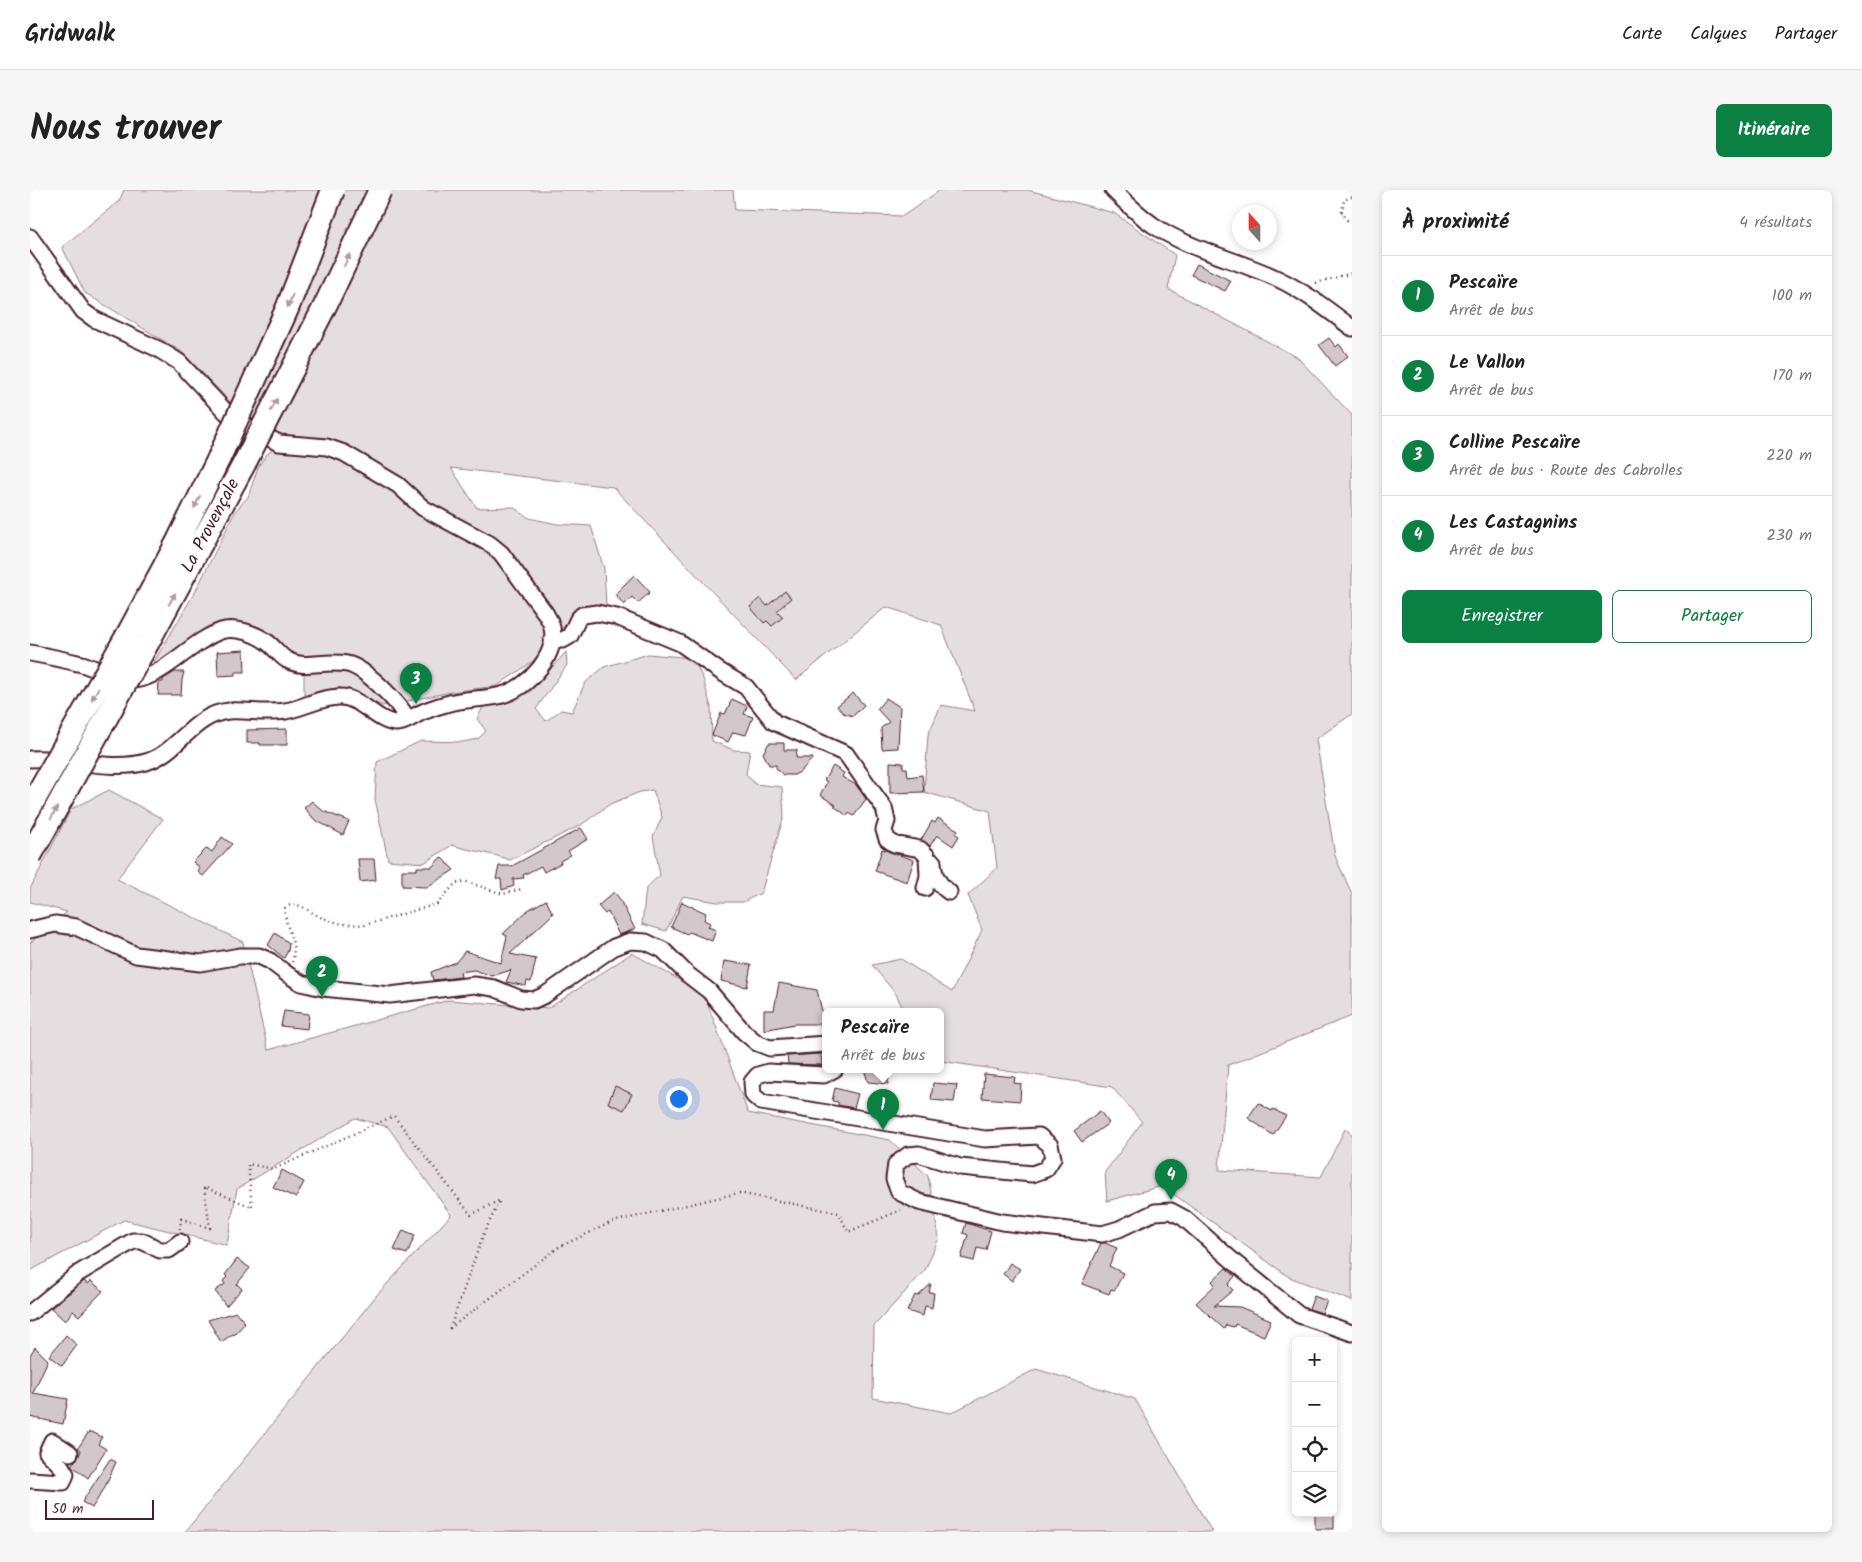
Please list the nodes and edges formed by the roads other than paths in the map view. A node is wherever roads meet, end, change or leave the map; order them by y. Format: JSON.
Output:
{"nodes":[{"id":1,"x":333,"y":190,"type":"edge"},
{"id":2,"x":380,"y":190,"type":"edge"},
{"id":3,"x":1113,"y":190,"type":"edge"},
{"id":4,"x":30,"y":237,"type":"edge"},
{"id":5,"x":1352,"y":328,"type":"edge"},
{"id":6,"x":138,"y":639,"type":"junction"},
{"id":7,"x":552,"y":639,"type":"junction"},
{"id":8,"x":30,"y":653,"type":"edge"},
{"id":9,"x":408,"y":719,"type":"junction"},
{"id":10,"x":30,"y":758,"type":"edge"},
{"id":11,"x":30,"y":807,"type":"edge"},
{"id":12,"x":30,"y":856,"type":"edge"},
{"id":13,"x":927,"y":856,"type":"junction"},
{"id":14,"x":924,"y":888,"type":"dead end"},
{"id":15,"x":948,"y":892,"type":"dead end"},
{"id":16,"x":30,"y":930,"type":"edge"},
{"id":17,"x":822,"y":1044,"type":"edge"},
{"id":18,"x":829,"y":1073,"type":"edge"},
{"id":19,"x":180,"y":1242,"type":"road end"},
{"id":20,"x":30,"y":1313,"type":"edge"},
{"id":21,"x":1352,"y":1332,"type":"edge"},
{"id":22,"x":70,"y":1453,"type":"dead end"},
{"id":23,"x":30,"y":1480,"type":"edge"}],
"edges":[{"from":1,"to":6,"type":"highway","name":"La Provençale","one_way":true,"bridge":true},
{"from":6,"to":2,"type":"highway","name":"La Provençale","one_way":true,"bridge":true},
{"from":3,"to":5,"type":"street"},
{"from":4,"to":7,"type":"street"},
{"from":6,"to":11,"type":"highway","name":"La Provençale","one_way":true,"bridge":true},
{"from":12,"to":6,"type":"highway","name":"La Provençale","one_way":true,"bridge":true},
{"from":7,"to":9,"type":"street"},
{"from":7,"to":13,"type":"street"},
{"from":8,"to":9,"type":"street"},
{"from":9,"to":10,"type":"street"},
{"from":13,"to":14,"type":"street"},
{"from":13,"to":15,"type":"street"},
{"from":16,"to":17,"type":"street"},
{"from":18,"to":21,"type":"street"},
{"from":19,"to":20,"type":"street"},
{"from":22,"to":23,"type":"street"}]}
